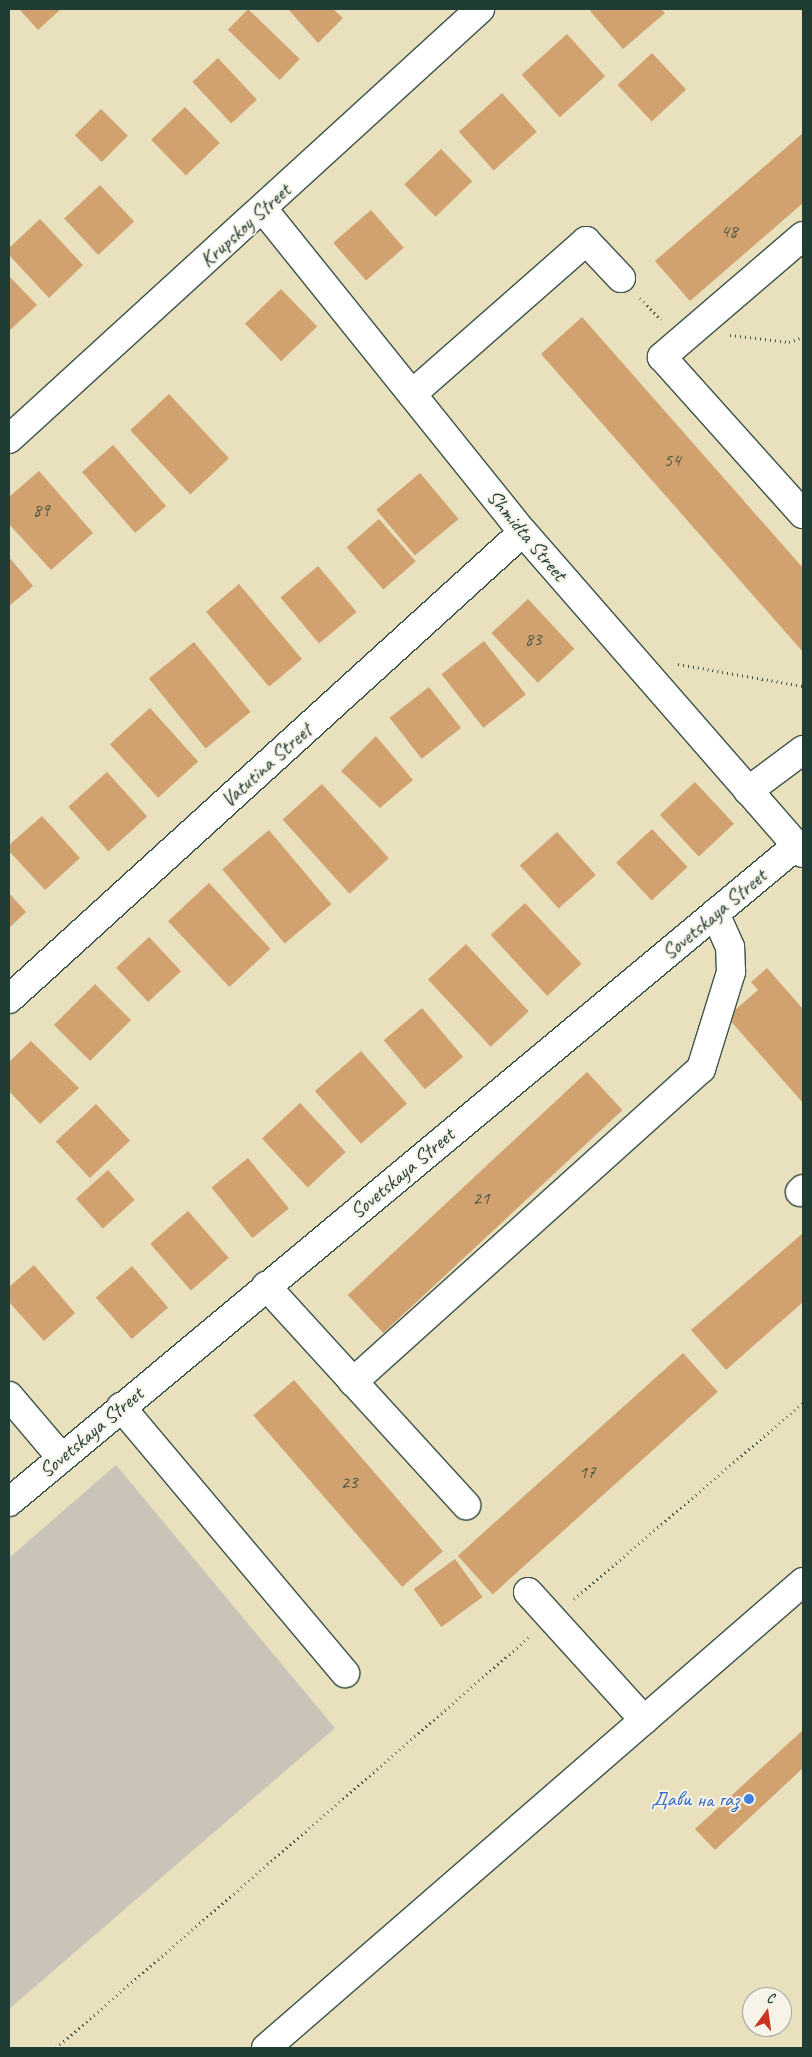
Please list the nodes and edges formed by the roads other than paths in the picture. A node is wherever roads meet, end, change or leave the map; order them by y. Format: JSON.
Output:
{"nodes":[{"id":1,"x":480,"y":9,"type":"edge"},
{"id":2,"x":263,"y":209,"type":"junction"},
{"id":3,"x":803,"y":236,"type":"edge"},
{"id":4,"x":620,"y":278,"type":"road end"},
{"id":5,"x":412,"y":394,"type":"junction"},
{"id":6,"x":9,"y":440,"type":"edge"},
{"id":7,"x":797,"y":496,"type":"edge"},
{"id":8,"x":522,"y":532,"type":"junction"},
{"id":9,"x":803,"y":750,"type":"edge"},
{"id":10,"x":748,"y":791,"type":"junction"},
{"id":11,"x":800,"y":849,"type":"edge"},
{"id":12,"x":715,"y":913,"type":"junction"},
{"id":13,"x":9,"y":999,"type":"edge"},
{"id":14,"x":266,"y":1286,"type":"junction"},
{"id":15,"x":353,"y":1382,"type":"junction"},
{"id":16,"x":9,"y":1396,"type":"edge"},
{"id":17,"x":120,"y":1407,"type":"junction"},
{"id":18,"x":61,"y":1457,"type":"junction"},
{"id":19,"x":9,"y":1502,"type":"edge"},
{"id":20,"x":466,"y":1505,"type":"dead end"},
{"id":21,"x":803,"y":1582,"type":"edge"},
{"id":22,"x":528,"y":1592,"type":"dead end"},
{"id":23,"x":344,"y":1672,"type":"dead end"},
{"id":24,"x":644,"y":1720,"type":"junction"},
{"id":25,"x":266,"y":2048,"type":"edge"}],
"edges":[{"from":1,"to":2,"type":"main road","name":"Krupskoy Street"},
{"from":2,"to":5,"type":"main road","name":"Shmidta Street"},
{"from":2,"to":6,"type":"main road","name":"Krupskoy Street"},
{"from":3,"to":7,"type":"main road"},
{"from":4,"to":5,"type":"main road"},
{"from":5,"to":8,"type":"main road","name":"Shmidta Street"},
{"from":8,"to":10,"type":"main road","name":"Shmidta Street"},
{"from":8,"to":13,"type":"main road","name":"Vatutina Street"},
{"from":9,"to":10,"type":"main road"},
{"from":10,"to":11,"type":"main road","name":"Shmidta Street"},
{"from":11,"to":12,"type":"main road","name":"Sovetskaya Street"},
{"from":12,"to":14,"type":"main road","name":"Sovetskaya Street"},
{"from":12,"to":15,"type":"main road"},
{"from":14,"to":15,"type":"main road"},
{"from":14,"to":17,"type":"main road","name":"Sovetskaya Street"},
{"from":15,"to":20,"type":"main road"},
{"from":16,"to":18,"type":"main road"},
{"from":17,"to":18,"type":"main road","name":"Sovetskaya Street"},
{"from":17,"to":23,"type":"main road"},
{"from":18,"to":19,"type":"main road","name":"Sovetskaya Street"},
{"from":21,"to":24,"type":"main road"},
{"from":22,"to":24,"type":"main road"},
{"from":24,"to":25,"type":"main road"}]}
